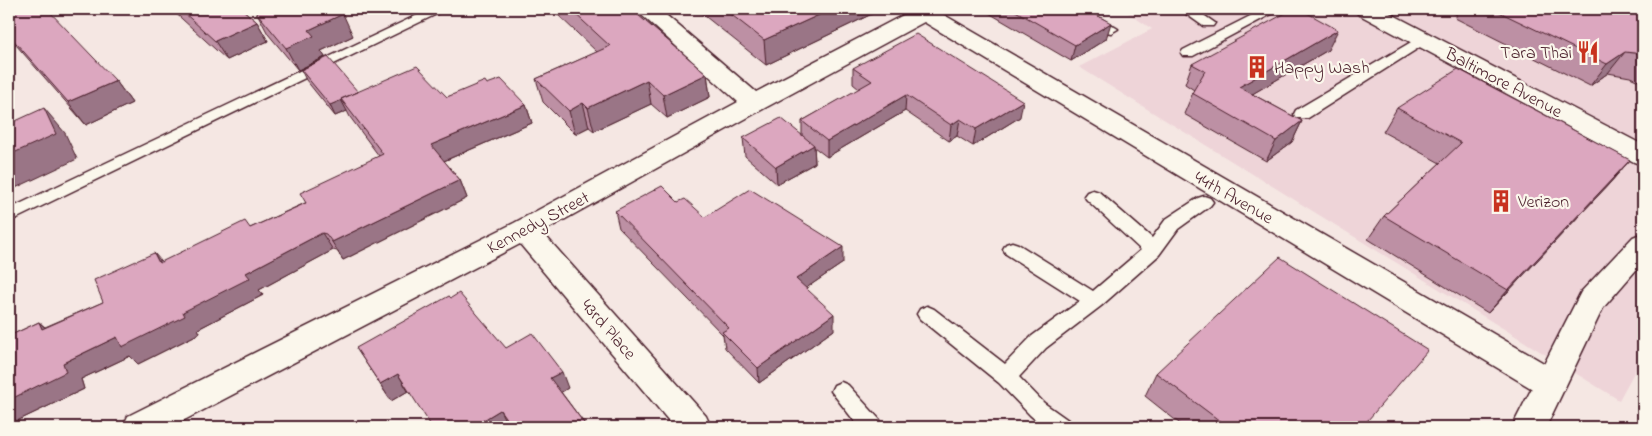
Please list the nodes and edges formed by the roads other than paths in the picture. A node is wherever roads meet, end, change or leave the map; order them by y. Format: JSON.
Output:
{"nodes":[{"id":1,"x":440,"y":9,"type":"edge"},
{"id":2,"x":646,"y":9,"type":"edge"},
{"id":3,"x":1075,"y":9,"type":"edge"},
{"id":4,"x":1186,"y":9,"type":"edge"},
{"id":5,"x":1274,"y":9,"type":"edge"},
{"id":6,"x":1366,"y":9,"type":"edge"},
{"id":7,"x":924,"y":10,"type":"edge"},
{"id":8,"x":1208,"y":22,"type":"dead end"},
{"id":9,"x":1111,"y":29,"type":"edge"},
{"id":10,"x":1423,"y":39,"type":"junction"},
{"id":11,"x":1188,"y":53,"type":"dead end"},
{"id":12,"x":754,"y":103,"type":"junction"},
{"id":13,"x":1302,"y":114,"type":"dead end"},
{"id":14,"x":1643,"y":156,"type":"edge"},
{"id":15,"x":1093,"y":196,"type":"dead end"},
{"id":16,"x":1204,"y":202,"type":"dead end"},
{"id":17,"x":9,"y":216,"type":"edge"},
{"id":18,"x":524,"y":230,"type":"junction"},
{"id":19,"x":1643,"y":244,"type":"edge"},
{"id":20,"x":1012,"y":248,"type":"dead end"},
{"id":21,"x":1153,"y":250,"type":"junction"},
{"id":22,"x":1094,"y":300,"type":"junction"},
{"id":23,"x":927,"y":314,"type":"dead end"},
{"id":24,"x":1006,"y":377,"type":"junction"},
{"id":25,"x":1550,"y":383,"type":"junction"},
{"id":26,"x":841,"y":390,"type":"dead end"},
{"id":27,"x":140,"y":427,"type":"edge"},
{"id":28,"x":694,"y":427,"type":"edge"},
{"id":29,"x":872,"y":427,"type":"edge"},
{"id":30,"x":1060,"y":427,"type":"edge"},
{"id":31,"x":1528,"y":427,"type":"edge"}],
"edges":[{"from":1,"to":17,"type":"lane"},
{"from":2,"to":12,"type":"street"},
{"from":3,"to":9,"type":"lane"},
{"from":4,"to":8,"type":"lane"},
{"from":5,"to":11,"type":"lane"},
{"from":6,"to":10,"type":"street","name":"Baltimore Avenue"},
{"from":7,"to":12,"type":"street","name":"Kennedy Street"},
{"from":7,"to":25,"type":"street","name":"44th Avenue"},
{"from":10,"to":13,"type":"lane"},
{"from":10,"to":14,"type":"street","name":"Baltimore Avenue"},
{"from":12,"to":18,"type":"street","name":"Kennedy Street"},
{"from":15,"to":21,"type":"lane"},
{"from":16,"to":21,"type":"lane"},
{"from":18,"to":27,"type":"street","name":"Kennedy Street"},
{"from":18,"to":28,"type":"street","name":"43rd Place"},
{"from":19,"to":25,"type":"street"},
{"from":20,"to":22,"type":"lane"},
{"from":21,"to":22,"type":"lane"},
{"from":22,"to":24,"type":"lane"},
{"from":23,"to":24,"type":"lane"},
{"from":24,"to":30,"type":"lane"},
{"from":25,"to":31,"type":"street"},
{"from":26,"to":29,"type":"lane"}]}
